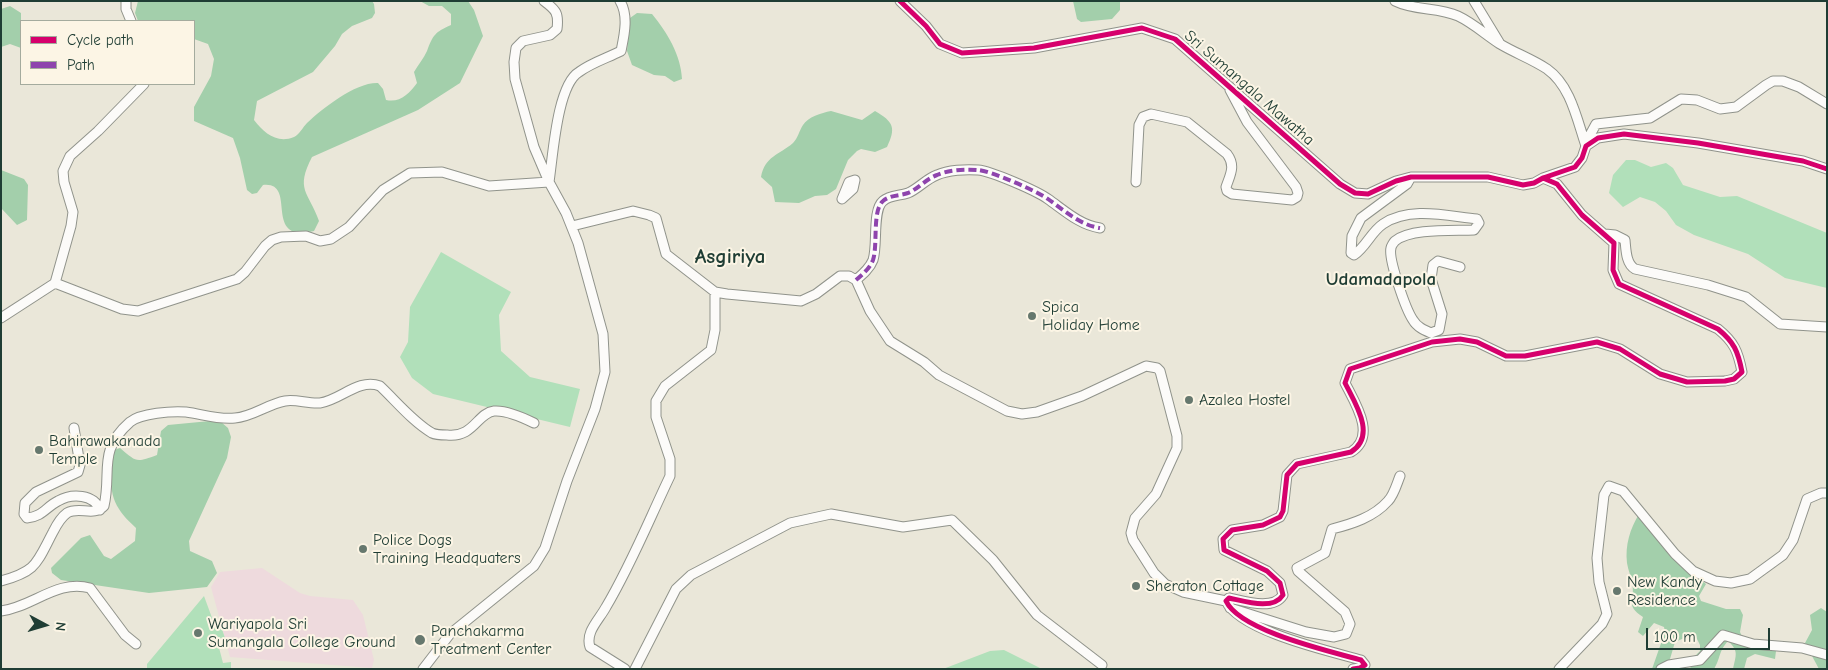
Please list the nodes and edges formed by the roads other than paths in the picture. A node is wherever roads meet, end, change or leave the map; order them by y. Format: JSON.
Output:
{"nodes":[{"id":1,"x":126,"y":1,"type":"edge"},
{"id":2,"x":544,"y":1,"type":"edge"},
{"id":3,"x":620,"y":1,"type":"edge"},
{"id":4,"x":900,"y":1,"type":"edge"},
{"id":5,"x":1395,"y":1,"type":"edge"},
{"id":6,"x":1474,"y":1,"type":"edge"},
{"id":7,"x":131,"y":20,"type":"edge"},
{"id":8,"x":1500,"y":45,"type":"junction"},
{"id":9,"x":1226,"y":83,"type":"junction"},
{"id":10,"x":143,"y":85,"type":"edge"},
{"id":11,"x":1827,"y":104,"type":"edge"},
{"id":12,"x":1586,"y":146,"type":"junction"},
{"id":13,"x":1827,"y":169,"type":"edge"},
{"id":14,"x":1411,"y":177,"type":"junction"},
{"id":15,"x":1543,"y":178,"type":"junction"},
{"id":16,"x":548,"y":182,"type":"junction"},
{"id":17,"x":1136,"y":182,"type":"dead end"},
{"id":18,"x":572,"y":226,"type":"junction"},
{"id":19,"x":1100,"y":228,"type":"dead end"},
{"id":20,"x":1605,"y":234,"type":"junction"},
{"id":21,"x":1460,"y":267,"type":"dead end"},
{"id":22,"x":856,"y":280,"type":"junction"},
{"id":23,"x":55,"y":284,"type":"junction"},
{"id":24,"x":715,"y":292,"type":"junction"},
{"id":25,"x":1,"y":318,"type":"edge"},
{"id":26,"x":1827,"y":327,"type":"edge"},
{"id":27,"x":534,"y":423,"type":"dead end"},
{"id":28,"x":74,"y":428,"type":"dead end"},
{"id":29,"x":1400,"y":476,"type":"dead end"},
{"id":30,"x":1827,"y":493,"type":"edge"},
{"id":31,"x":100,"y":510,"type":"junction"},
{"id":32,"x":1,"y":581,"type":"edge"},
{"id":33,"x":1228,"y":604,"type":"junction"},
{"id":34,"x":1,"y":612,"type":"edge"},
{"id":35,"x":136,"y":644,"type":"dead end"},
{"id":36,"x":1827,"y":655,"type":"edge"},
{"id":37,"x":1102,"y":665,"type":"dead end"},
{"id":38,"x":423,"y":669,"type":"edge"},
{"id":39,"x":625,"y":669,"type":"edge"},
{"id":40,"x":635,"y":669,"type":"edge"},
{"id":41,"x":1353,"y":669,"type":"edge"},
{"id":42,"x":1559,"y":669,"type":"edge"},
{"id":43,"x":1661,"y":669,"type":"edge"}],
"edges":[{"from":1,"to":7,"type":"street"},
{"from":2,"to":16,"type":"street"},
{"from":3,"to":16,"type":"street"},
{"from":4,"to":9,"type":"street","name":"Sri Sumangala Mawatha"},
{"from":5,"to":8,"type":"street"},
{"from":6,"to":8,"type":"street"},
{"from":8,"to":12,"type":"street"},
{"from":9,"to":14,"type":"street","name":"Sri Sumangala Mawatha"},
{"from":9,"to":17,"type":"street"},
{"from":10,"to":23,"type":"street"},
{"from":11,"to":12,"type":"street","name":"Sri Sumangala Mawatha"},
{"from":12,"to":13,"type":"street"},
{"from":12,"to":15,"type":"street","name":"Sri Sumangala Mawatha"},
{"from":14,"to":15,"type":"street","name":"Sri Sumangala Mawatha"},
{"from":14,"to":21,"type":"street"},
{"from":15,"to":20,"type":"street"},
{"from":16,"to":18,"type":"street"},
{"from":16,"to":23,"type":"street"},
{"from":18,"to":24,"type":"street"},
{"from":18,"to":38,"type":"street"},
{"from":19,"to":22,"type":"street"},
{"from":20,"to":26,"type":"street"},
{"from":20,"to":33,"type":"street"},
{"from":22,"to":24,"type":"street"},
{"from":22,"to":33,"type":"street"},
{"from":23,"to":25,"type":"street"},
{"from":24,"to":39,"type":"street"},
{"from":27,"to":31,"type":"street"},
{"from":28,"to":31,"type":"street"},
{"from":29,"to":33,"type":"street"},
{"from":30,"to":42,"type":"street"},
{"from":31,"to":32,"type":"street"},
{"from":33,"to":41,"type":"street"},
{"from":34,"to":35,"type":"street"},
{"from":36,"to":43,"type":"street"},
{"from":37,"to":40,"type":"street"}]}
